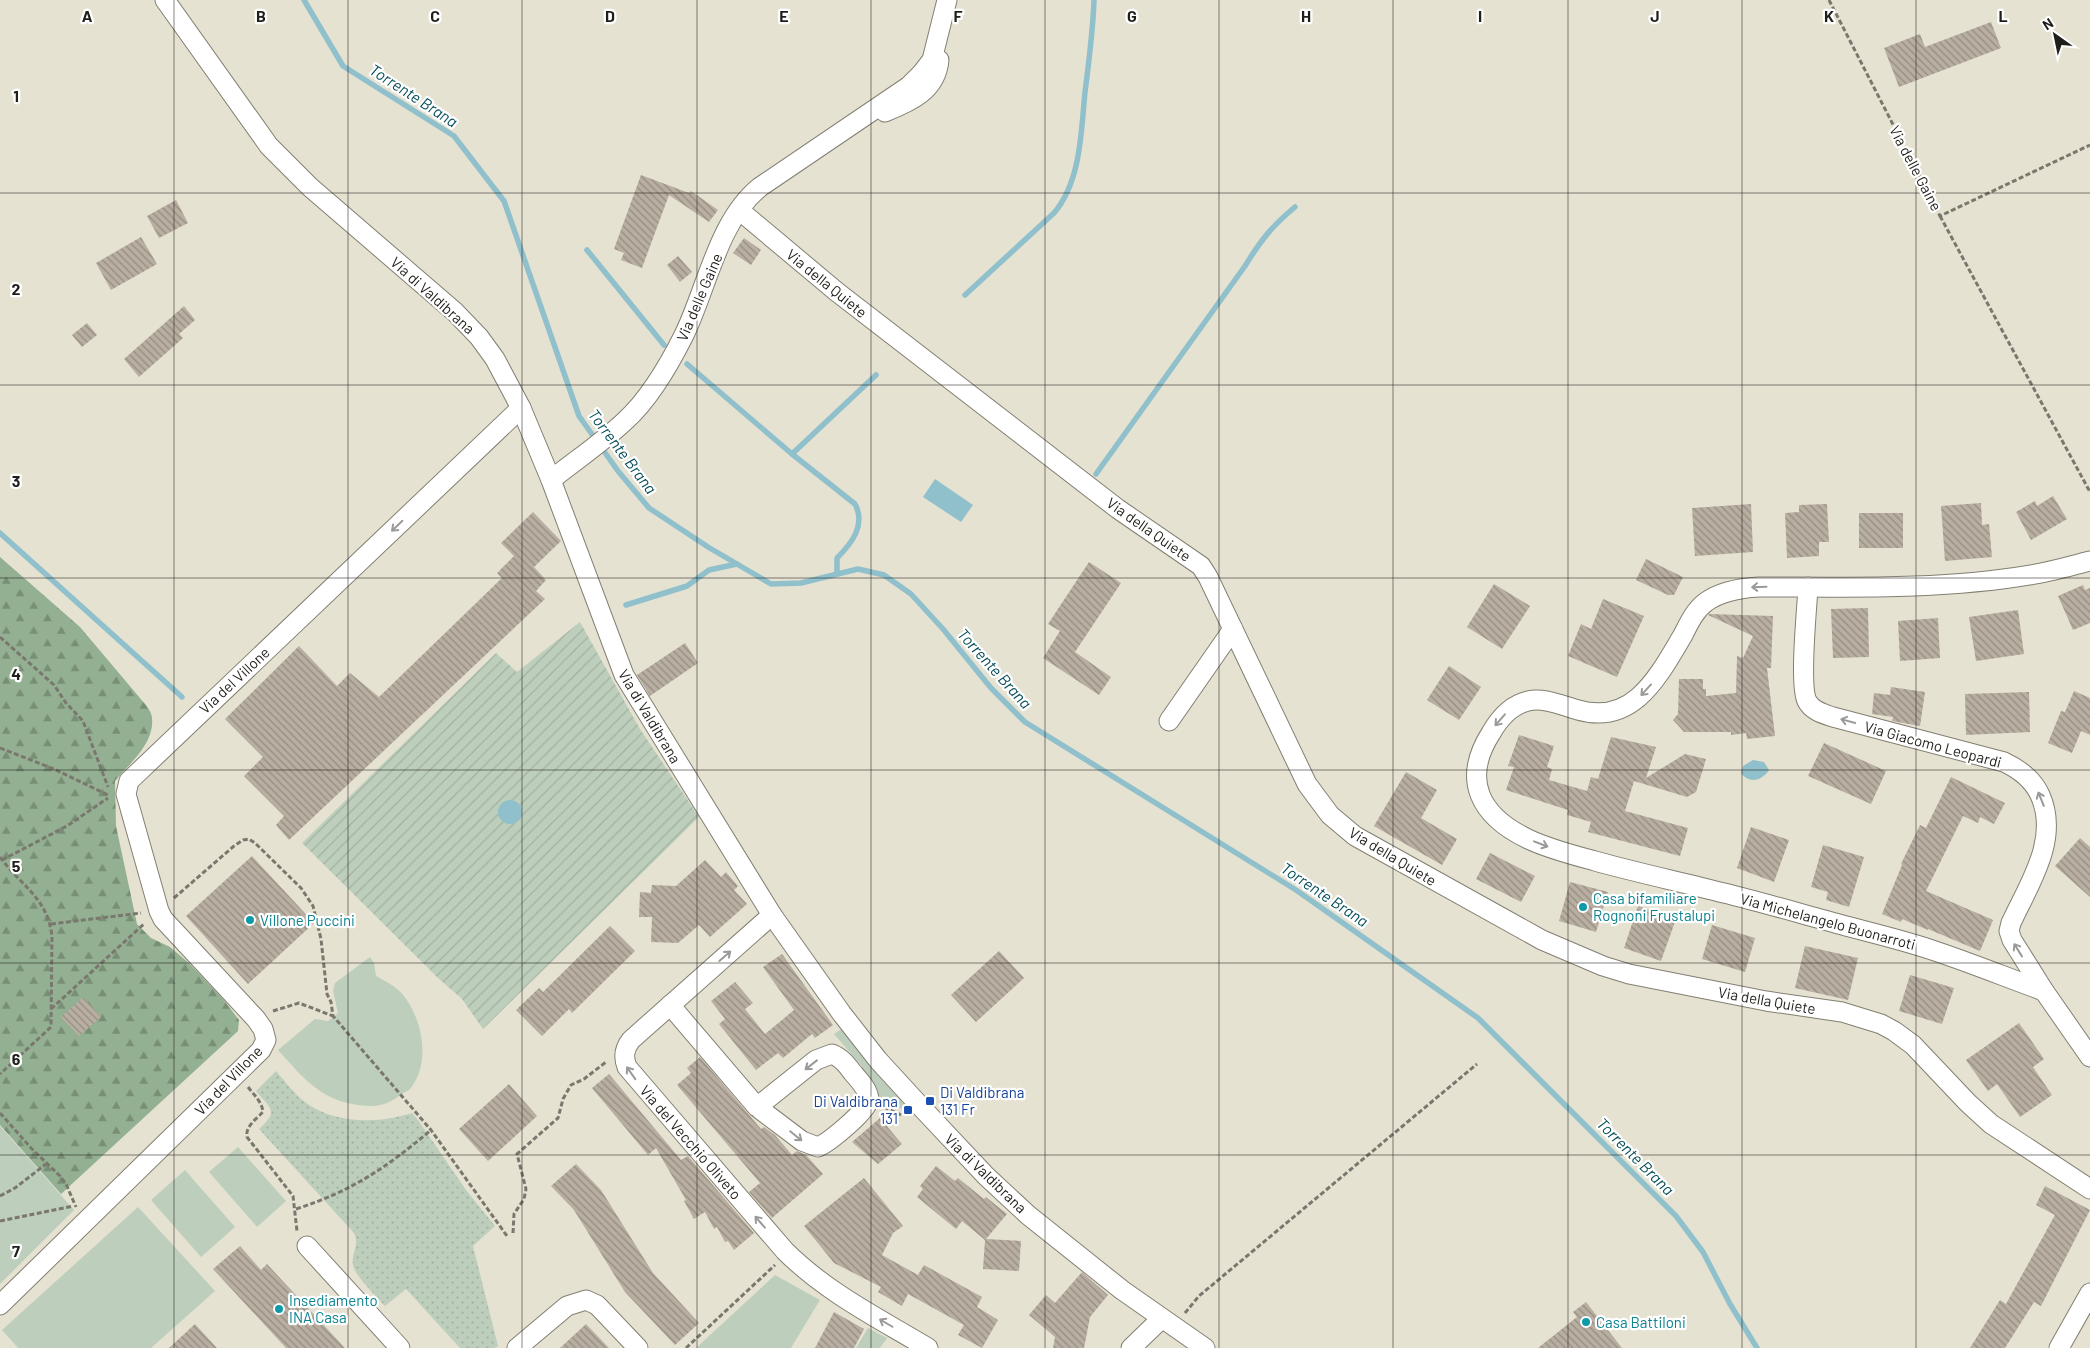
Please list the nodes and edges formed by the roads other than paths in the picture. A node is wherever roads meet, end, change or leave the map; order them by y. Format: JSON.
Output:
{"nodes":[{"id":1,"x":165,"y":0,"type":"edge"},
{"id":2,"x":947,"y":0,"type":"edge"},
{"id":3,"x":739,"y":210,"type":"junction"},
{"id":4,"x":521,"y":408,"type":"junction"},
{"id":5,"x":551,"y":480,"type":"junction"},
{"id":6,"x":2090,"y":561,"type":"edge"},
{"id":7,"x":1808,"y":587,"type":"junction"},
{"id":8,"x":1233,"y":629,"type":"junction"},
{"id":9,"x":1169,"y":721,"type":"dead end"},
{"id":10,"x":772,"y":915,"type":"junction"},
{"id":11,"x":2044,"y":992,"type":"junction"},
{"id":12,"x":670,"y":1005,"type":"junction"},
{"id":13,"x":2090,"y":1057,"type":"edge"},
{"id":14,"x":757,"y":1107,"type":"junction"},
{"id":15,"x":2090,"y":1189,"type":"edge"},
{"id":16,"x":307,"y":1246,"type":"road end"},
{"id":17,"x":2090,"y":1293,"type":"edge"},
{"id":18,"x":0,"y":1305,"type":"edge"},
{"id":19,"x":1167,"y":1322,"type":"junction"},
{"id":20,"x":400,"y":1348,"type":"edge"},
{"id":21,"x":517,"y":1348,"type":"edge"},
{"id":22,"x":638,"y":1348,"type":"edge"},
{"id":23,"x":928,"y":1348,"type":"edge"},
{"id":24,"x":1131,"y":1348,"type":"edge"},
{"id":25,"x":1202,"y":1348,"type":"edge"},
{"id":26,"x":2059,"y":1348,"type":"edge"}],
"edges":[{"from":1,"to":4,"type":"street","name":"Via di Valdibrana"},
{"from":2,"to":3,"type":"street","name":"Via delle Gaine"},
{"from":3,"to":5,"type":"street","name":"Via delle Gaine"},
{"from":3,"to":8,"type":"street","name":"Via della Quiete"},
{"from":4,"to":5,"type":"street","name":"Via di Valdibrana"},
{"from":4,"to":18,"type":"street","name":"Via del Villone","one_way":true},
{"from":5,"to":10,"type":"street","name":"Via di Valdibrana"},
{"from":6,"to":7,"type":"street","name":"Via Michelangelo Buonarroti"},
{"from":11,"to":7,"type":"street","name":"Via Giacomo Leopardi","one_way":true},
{"from":7,"to":11,"type":"street","name":"Via Michelangelo Buonarroti","one_way":true},
{"from":8,"to":9,"type":"street"},
{"from":8,"to":15,"type":"street","name":"Via della Quiete"},
{"from":12,"to":10,"type":"street","name":"Via del Vecchio Oliveto","one_way":true},
{"from":10,"to":19,"type":"street","name":"Via di Valdibrana"},
{"from":11,"to":13,"type":"street"},
{"from":12,"to":14,"type":"street"},
{"from":23,"to":12,"type":"street","name":"Via del Vecchio Oliveto","one_way":true},
{"from":14,"to":14,"type":"street","one_way":true},
{"from":16,"to":20,"type":"street"},
{"from":17,"to":26,"type":"street"},
{"from":19,"to":24,"type":"street"},
{"from":19,"to":25,"type":"street","name":"Via di Valdibrana"},
{"from":21,"to":22,"type":"street"}]}
